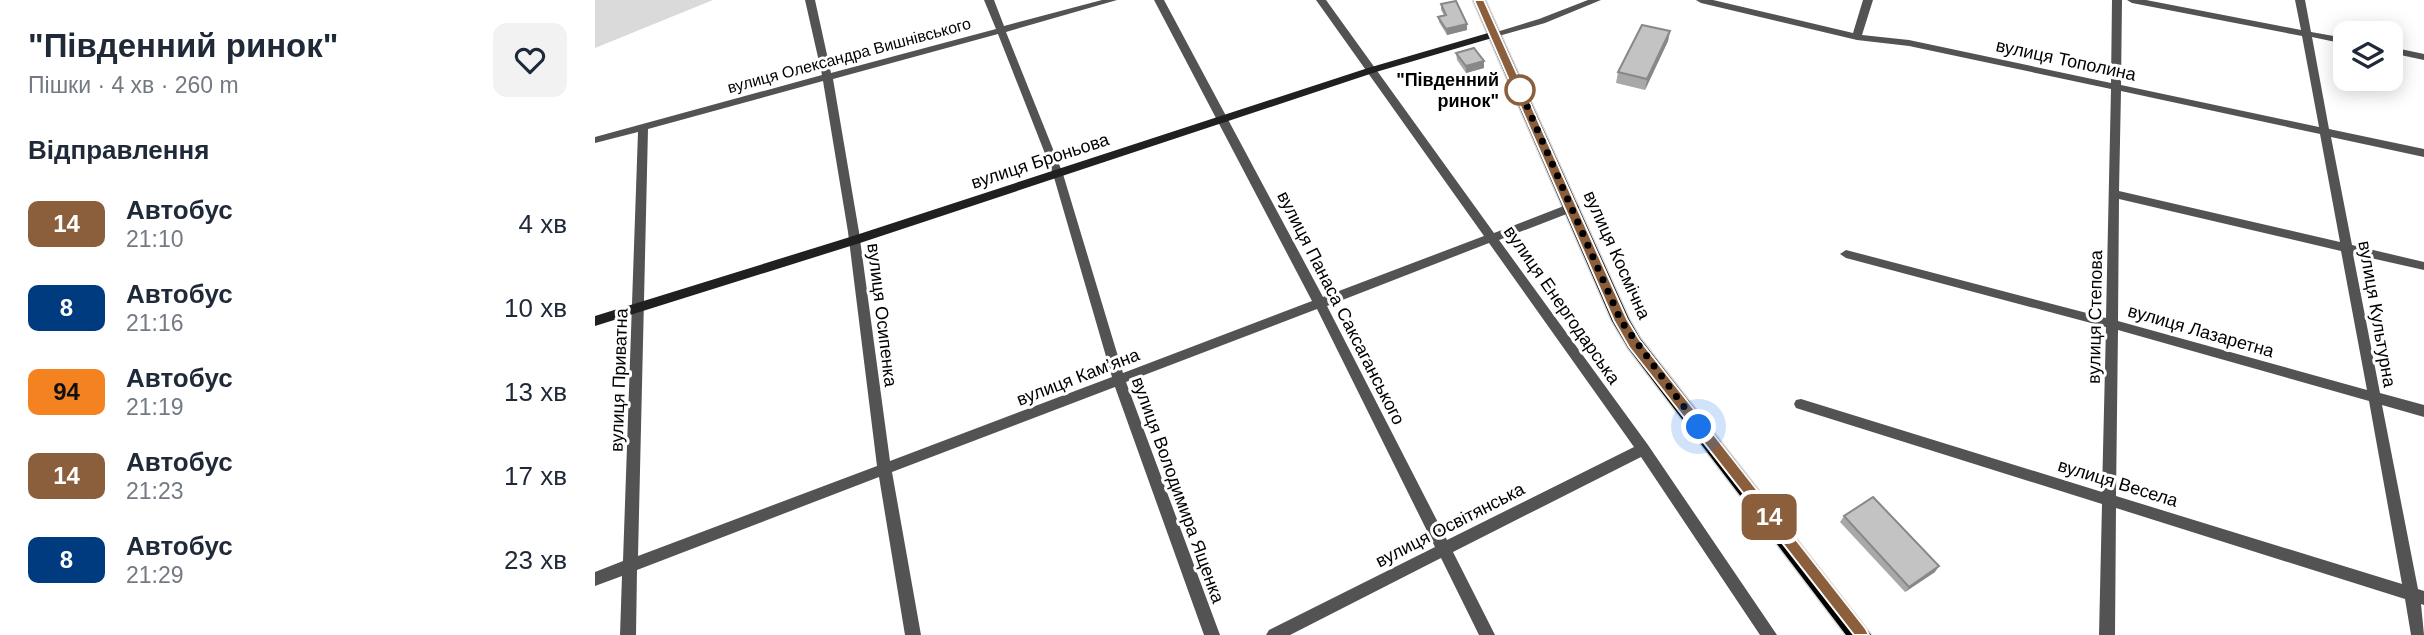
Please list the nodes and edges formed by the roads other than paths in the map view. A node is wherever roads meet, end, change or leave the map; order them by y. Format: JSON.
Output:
{"nodes":[{"id":1,"x":810,"y":0,"type":"edge"},
{"id":2,"x":989,"y":0,"type":"edge"},
{"id":3,"x":1112,"y":0,"type":"edge"},
{"id":4,"x":1159,"y":0,"type":"edge"},
{"id":5,"x":1321,"y":0,"type":"edge"},
{"id":6,"x":1479,"y":0,"type":"edge"},
{"id":7,"x":1595,"y":0,"type":"edge"},
{"id":8,"x":1701,"y":0,"type":"edge"},
{"id":9,"x":1868,"y":0,"type":"edge"},
{"id":10,"x":2117,"y":0,"type":"edge"},
{"id":11,"x":2132,"y":0,"type":"edge"},
{"id":12,"x":2300,"y":0,"type":"edge"},
{"id":13,"x":1001,"y":30,"type":"junction"},
{"id":14,"x":1495,"y":34,"type":"junction"},
{"id":15,"x":2307,"y":34,"type":"junction"},
{"id":16,"x":1857,"y":37,"type":"junction"},
{"id":17,"x":2333,"y":39,"type":"edge"},
{"id":18,"x":2403,"y":53,"type":"edge"},
{"id":19,"x":2424,"y":57,"type":"edge"},
{"id":20,"x":1372,"y":70,"type":"junction"},
{"id":21,"x":829,"y":75,"type":"junction"},
{"id":22,"x":2116,"y":87,"type":"junction"},
{"id":23,"x":1223,"y":119,"type":"junction"},
{"id":24,"x":643,"y":127,"type":"junction"},
{"id":25,"x":2325,"y":132,"type":"junction"},
{"id":26,"x":595,"y":140,"type":"edge"},
{"id":27,"x":2424,"y":153,"type":"edge"},
{"id":28,"x":1058,"y":174,"type":"junction"},
{"id":29,"x":2114,"y":194,"type":"junction"},
{"id":30,"x":1573,"y":207,"type":"junction"},
{"id":31,"x":1492,"y":237,"type":"junction"},
{"id":32,"x":855,"y":240,"type":"junction"},
{"id":33,"x":2347,"y":248,"type":"junction"},
{"id":34,"x":1846,"y":254,"type":"dead end"},
{"id":35,"x":2424,"y":266,"type":"edge"},
{"id":36,"x":1319,"y":302,"type":"junction"},
{"id":37,"x":639,"y":307,"type":"junction"},
{"id":38,"x":595,"y":321,"type":"edge"},
{"id":39,"x":2112,"y":324,"type":"junction"},
{"id":40,"x":1119,"y":380,"type":"junction"},
{"id":41,"x":2374,"y":397,"type":"junction"},
{"id":42,"x":1801,"y":404,"type":"dead end"},
{"id":43,"x":2424,"y":411,"type":"edge"},
{"id":44,"x":1643,"y":449,"type":"junction"},
{"id":45,"x":885,"y":470,"type":"junction"},
{"id":46,"x":2109,"y":500,"type":"junction"},
{"id":47,"x":1444,"y":550,"type":"junction"},
{"id":48,"x":631,"y":565,"type":"junction"},
{"id":49,"x":595,"y":579,"type":"edge"},
{"id":50,"x":2418,"y":596,"type":"edge"},
{"id":51,"x":628,"y":635,"type":"edge"},
{"id":52,"x":913,"y":635,"type":"edge"},
{"id":53,"x":1212,"y":635,"type":"edge"},
{"id":54,"x":1275,"y":635,"type":"edge"},
{"id":55,"x":1487,"y":635,"type":"edge"},
{"id":56,"x":1769,"y":635,"type":"edge"},
{"id":57,"x":1860,"y":635,"type":"edge"},
{"id":58,"x":2107,"y":635,"type":"edge"},
{"id":59,"x":2419,"y":635,"type":"edge"}],
"edges":[{"from":1,"to":21,"type":"street","name":"вулиця Осипенка"},
{"from":2,"to":13,"type":"street","name":"вулиця Володимира Ященка"},
{"from":3,"to":13,"type":"street","name":"вулиця Олександра Вишнівського"},
{"from":4,"to":23,"type":"street","name":"вулиця Панаса Саксаганського"},
{"from":5,"to":20,"type":"street","name":"вулиця Енергодарська"},
{"from":6,"to":14,"type":"main road","name":"вулиця Космічна"},
{"from":7,"to":14,"type":"street"},
{"from":8,"to":16,"type":"street","name":"вулиця Тополина"},
{"from":9,"to":16,"type":"street"},
{"from":10,"to":22,"type":"street","name":"вулиця Степова"},
{"from":11,"to":15,"type":"street"},
{"from":12,"to":15,"type":"street","name":"вулиця Культурна"},
{"from":13,"to":21,"type":"street","name":"вулиця Олександра Вишнівського"},
{"from":13,"to":28,"type":"street","name":"вулиця Володимира Ященка"},
{"from":14,"to":20,"type":"street","name":"вулиця Броньова"},
{"from":14,"to":30,"type":"main road","name":"вулиця Космічна"},
{"from":15,"to":17,"type":"street"},
{"from":15,"to":25,"type":"street","name":"вулиця Культурна"},
{"from":16,"to":22,"type":"street","name":"вулиця Тополина"},
{"from":18,"to":19,"type":"street"},
{"from":20,"to":23,"type":"street","name":"вулиця Броньова"},
{"from":20,"to":31,"type":"street","name":"вулиця Енергодарська"},
{"from":21,"to":24,"type":"street","name":"вулиця Олександра Вишнівського"},
{"from":21,"to":32,"type":"street","name":"вулиця Осипенка"},
{"from":22,"to":25,"type":"street","name":"вулиця Тополина"},
{"from":22,"to":29,"type":"street","name":"вулиця Степова"},
{"from":23,"to":28,"type":"street","name":"вулиця Броньова"},
{"from":23,"to":36,"type":"street","name":"вулиця Панаса Саксаганського"},
{"from":24,"to":26,"type":"street","name":"вулиця Олександра Вишнівського"},
{"from":24,"to":37,"type":"street","name":"вулиця Приватна"},
{"from":25,"to":27,"type":"street","name":"вулиця Тополина"},
{"from":25,"to":33,"type":"street","name":"вулиця Культурна"},
{"from":28,"to":32,"type":"street","name":"вулиця Броньова"},
{"from":28,"to":40,"type":"street","name":"вулиця Володимира Ященка"},
{"from":29,"to":33,"type":"street"},
{"from":29,"to":39,"type":"street","name":"вулиця Степова"},
{"from":30,"to":31,"type":"street","name":"вулиця Кам’яна"},
{"from":30,"to":57,"type":"main road","name":"вулиця Космічна"},
{"from":31,"to":36,"type":"street","name":"вулиця Кам’яна"},
{"from":31,"to":44,"type":"street","name":"вулиця Енергодарська"},
{"from":32,"to":37,"type":"street","name":"вулиця Броньова"},
{"from":32,"to":45,"type":"street","name":"вулиця Осипенка"},
{"from":33,"to":35,"type":"street"},
{"from":33,"to":41,"type":"street","name":"вулиця Культурна"},
{"from":34,"to":39,"type":"street","name":"вулиця Лазаретна"},
{"from":36,"to":40,"type":"street","name":"вулиця Кам’яна"},
{"from":36,"to":47,"type":"street","name":"вулиця Панаса Саксаганського"},
{"from":37,"to":38,"type":"street","name":"вулиця Броньова"},
{"from":37,"to":48,"type":"street","name":"вулиця Приватна"},
{"from":39,"to":41,"type":"street","name":"вулиця Лазаретна"},
{"from":39,"to":46,"type":"street","name":"вулиця Степова"},
{"from":40,"to":45,"type":"street","name":"вулиця Кам’яна"},
{"from":40,"to":53,"type":"street","name":"вулиця Володимира Ященка"},
{"from":41,"to":43,"type":"street","name":"вулиця Лазаретна"},
{"from":41,"to":50,"type":"street","name":"вулиця Культурна"},
{"from":42,"to":46,"type":"street","name":"вулиця Весела"},
{"from":44,"to":47,"type":"street","name":"вулиця Освітянська"},
{"from":44,"to":56,"type":"street","name":"вулиця Енергодарська"},
{"from":45,"to":48,"type":"street","name":"вулиця Кам’яна"},
{"from":45,"to":52,"type":"street","name":"вулиця Осипенка"},
{"from":46,"to":50,"type":"street","name":"вулиця Весела"},
{"from":46,"to":58,"type":"street","name":"вулиця Степова"},
{"from":47,"to":54,"type":"street","name":"вулиця Освітянська"},
{"from":47,"to":55,"type":"street","name":"вулиця Панаса Саксаганського"},
{"from":48,"to":49,"type":"street","name":"вулиця Кам’яна"},
{"from":48,"to":51,"type":"street","name":"вулиця Приватна"},
{"from":50,"to":59,"type":"street","name":"вулиця Культурна"}]}
